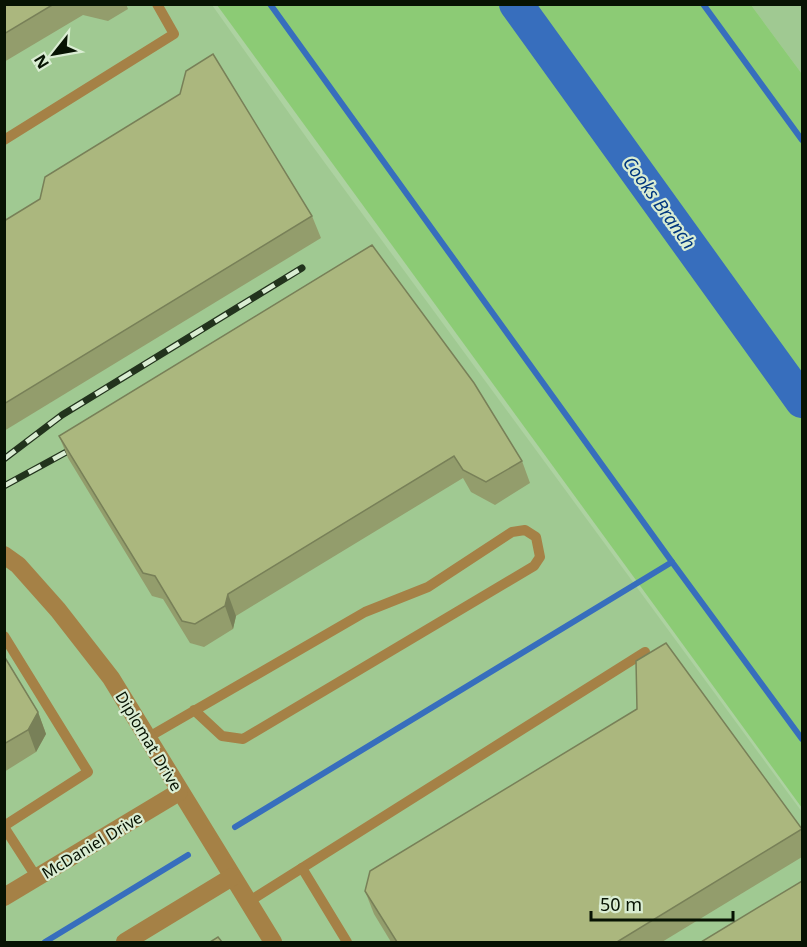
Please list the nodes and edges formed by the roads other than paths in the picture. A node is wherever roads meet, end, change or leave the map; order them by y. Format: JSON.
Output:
{"nodes":[{"id":1,"x":157,"y":4,"type":"edge"},
{"id":2,"x":4,"y":140,"type":"edge"},
{"id":3,"x":4,"y":555,"type":"edge"},
{"id":4,"x":4,"y":636,"type":"edge"},
{"id":5,"x":645,"y":652,"type":"dead end"},
{"id":6,"x":194,"y":710,"type":"junction"},
{"id":7,"x":147,"y":738,"type":"junction"},
{"id":8,"x":179,"y":792,"type":"junction"},
{"id":9,"x":4,"y":826,"type":"edge"},
{"id":10,"x":302,"y":868,"type":"junction"},
{"id":11,"x":232,"y":877,"type":"junction"},
{"id":12,"x":37,"y":878,"type":"junction"},
{"id":13,"x":4,"y":897,"type":"edge"},
{"id":14,"x":248,"y":902,"type":"junction"},
{"id":15,"x":132,"y":941,"type":"edge"},
{"id":16,"x":273,"y":942,"type":"edge"},
{"id":17,"x":347,"y":942,"type":"edge"}],
"edges":[{"from":1,"to":2,"type":"lane"},
{"from":3,"to":7,"type":"street","name":"Diplomat Drive"},
{"from":4,"to":9,"type":"lane"},
{"from":5,"to":10,"type":"lane"},
{"from":6,"to":6,"type":"lane"},
{"from":6,"to":7,"type":"lane"},
{"from":7,"to":8,"type":"street","name":"Diplomat Drive"},
{"from":8,"to":11,"type":"street","name":"Diplomat Drive"},
{"from":8,"to":12,"type":"street","name":"McDaniel Drive"},
{"from":9,"to":12,"type":"lane"},
{"from":10,"to":14,"type":"lane"},
{"from":10,"to":17,"type":"lane"},
{"from":11,"to":14,"type":"street","name":"Diplomat Drive"},
{"from":11,"to":15,"type":"street"},
{"from":12,"to":13,"type":"street","name":"McDaniel Drive"},
{"from":14,"to":16,"type":"street","name":"Diplomat Drive"}]}
